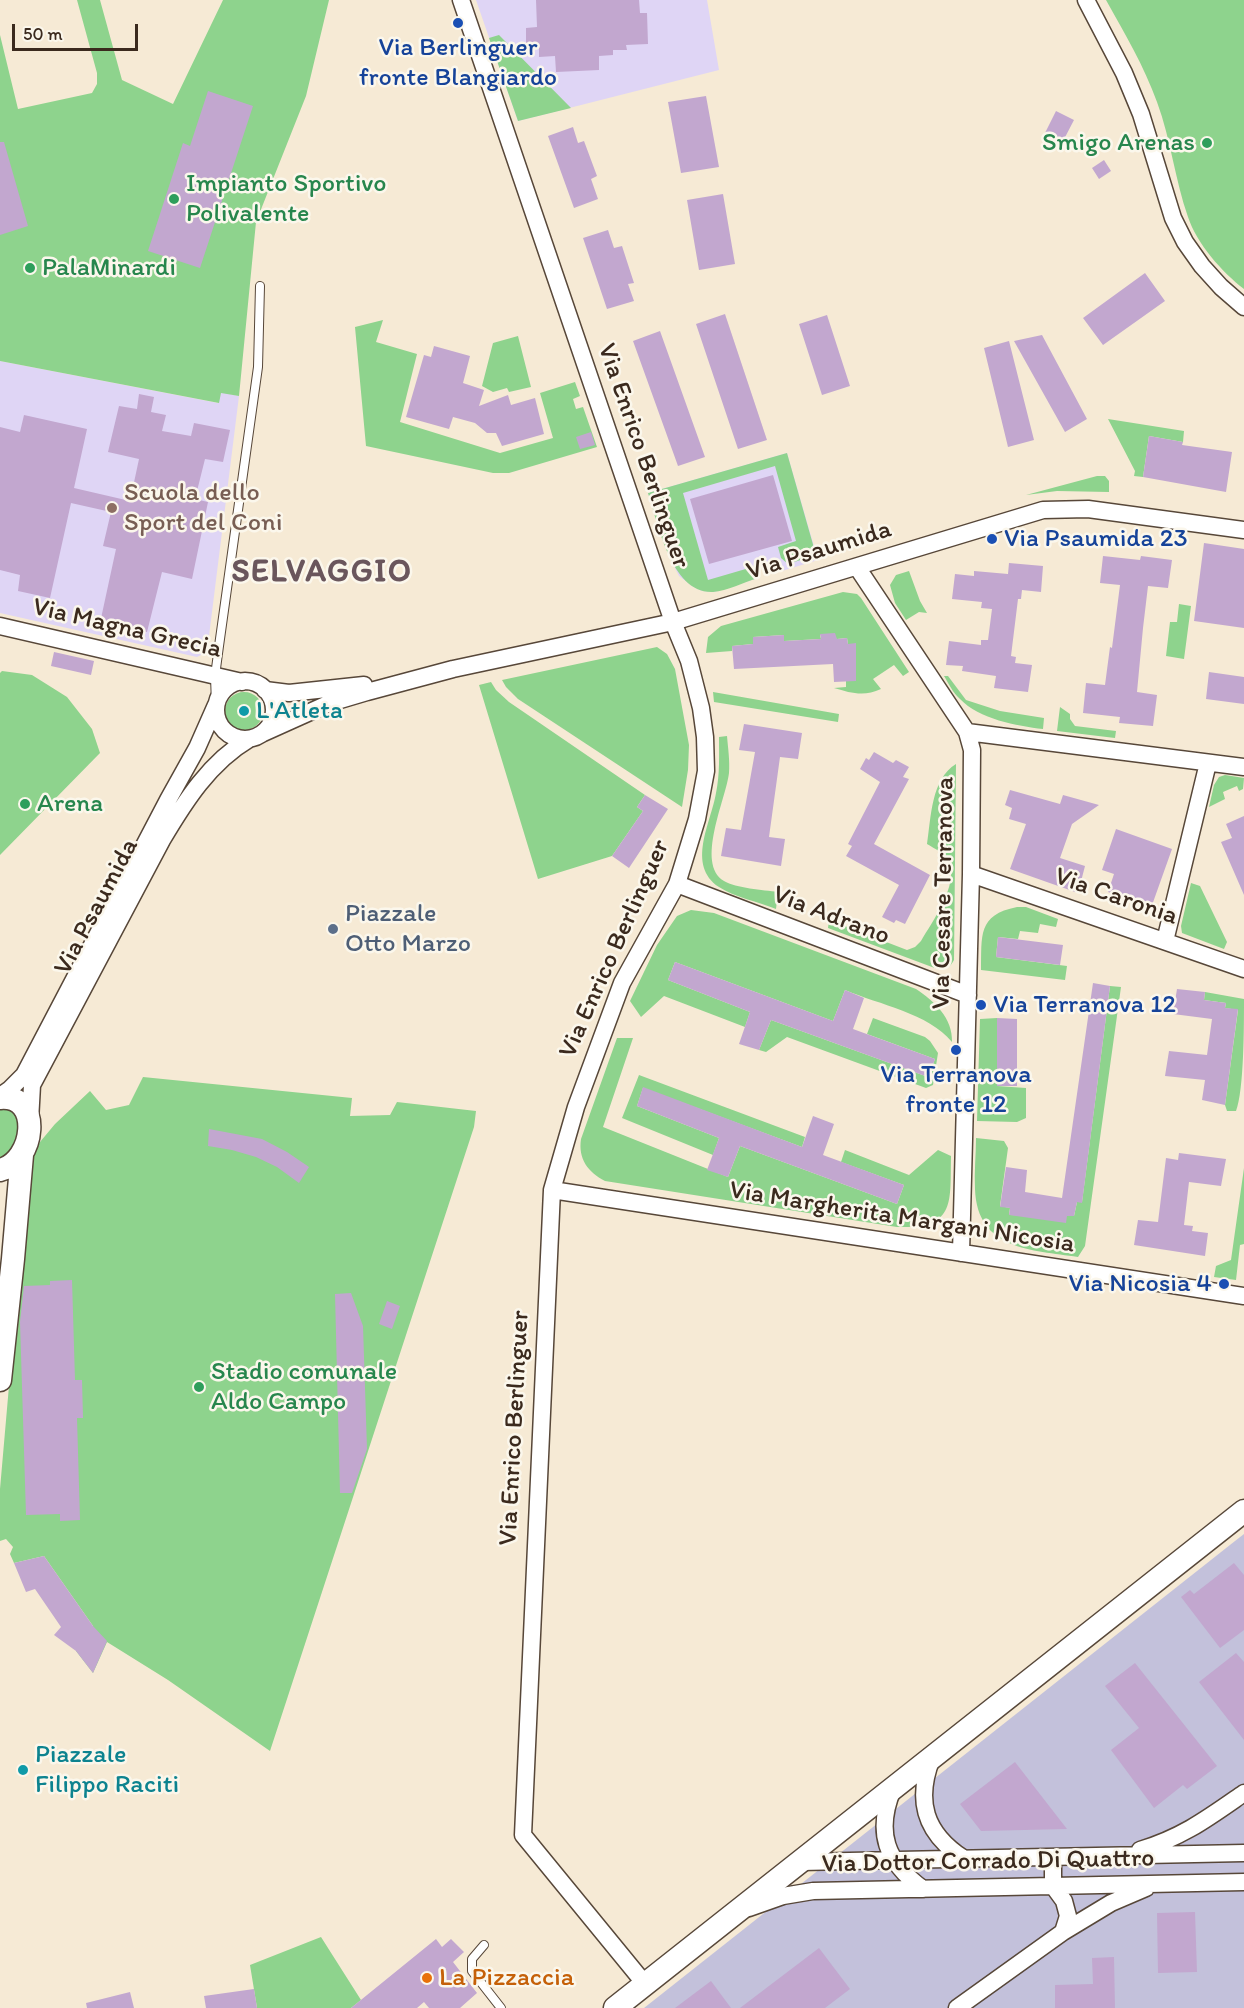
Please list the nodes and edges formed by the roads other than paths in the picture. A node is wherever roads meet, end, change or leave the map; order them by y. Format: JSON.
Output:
{"nodes":[{"id":1,"x":461,"y":0,"type":"edge"},
{"id":2,"x":1086,"y":0,"type":"edge"},
{"id":3,"x":260,"y":286,"type":"dead end"},
{"id":4,"x":1244,"y":307,"type":"edge"},
{"id":5,"x":1244,"y":530,"type":"edge"},
{"id":6,"x":857,"y":567,"type":"junction"},
{"id":7,"x":673,"y":622,"type":"junction"},
{"id":8,"x":0,"y":626,"type":"edge"},
{"id":9,"x":215,"y":676,"type":"junction"},
{"id":10,"x":410,"y":680,"type":"junction"},
{"id":11,"x":242,"y":681,"type":"junction"},
{"id":12,"x":265,"y":690,"type":"junction"},
{"id":13,"x":216,"y":705,"type":"junction"},
{"id":14,"x":967,"y":732,"type":"junction"},
{"id":15,"x":255,"y":736,"type":"junction"},
{"id":16,"x":1208,"y":763,"type":"junction"},
{"id":17,"x":1244,"y":767,"type":"edge"},
{"id":18,"x":971,"y":874,"type":"junction"},
{"id":19,"x":677,"y":884,"type":"junction"},
{"id":20,"x":1165,"y":941,"type":"junction"},
{"id":21,"x":1244,"y":969,"type":"edge"},
{"id":22,"x":968,"y":995,"type":"junction"},
{"id":23,"x":3,"y":1096,"type":"edge"},
{"id":24,"x":30,"y":1122,"type":"junction"},
{"id":25,"x":22,"y":1155,"type":"junction"},
{"id":26,"x":0,"y":1170,"type":"edge"},
{"id":27,"x":552,"y":1190,"type":"junction"},
{"id":28,"x":0,"y":1248,"type":"edge"},
{"id":29,"x":961,"y":1253,"type":"junction"},
{"id":30,"x":9,"y":1281,"type":"junction"},
{"id":31,"x":1244,"y":1296,"type":"edge"},
{"id":32,"x":0,"y":1380,"type":"edge"},
{"id":33,"x":1244,"y":1511,"type":"edge"},
{"id":34,"x":932,"y":1758,"type":"junction"},
{"id":35,"x":892,"y":1789,"type":"junction"},
{"id":36,"x":1244,"y":1793,"type":"edge"},
{"id":37,"x":1244,"y":1853,"type":"edge"},
{"id":38,"x":1119,"y":1856,"type":"junction"},
{"id":39,"x":1053,"y":1857,"type":"junction"},
{"id":40,"x":963,"y":1858,"type":"junction"},
{"id":41,"x":893,"y":1860,"type":"junction"},
{"id":42,"x":800,"y":1862,"type":"junction"},
{"id":43,"x":1244,"y":1882,"type":"edge"},
{"id":44,"x":1156,"y":1884,"type":"junction"},
{"id":45,"x":1053,"y":1886,"type":"junction"},
{"id":46,"x":923,"y":1889,"type":"junction"},
{"id":47,"x":737,"y":1912,"type":"junction"},
{"id":48,"x":1063,"y":1932,"type":"junction"},
{"id":49,"x":484,"y":1945,"type":"dead end"},
{"id":50,"x":645,"y":1984,"type":"junction"},
{"id":51,"x":501,"y":2008,"type":"edge"},
{"id":52,"x":615,"y":2008,"type":"edge"},
{"id":53,"x":957,"y":2008,"type":"edge"}],
"edges":[{"from":1,"to":7,"type":"street","name":"Via Enrico Berlinguer"},
{"from":2,"to":4,"type":"street"},
{"from":3,"to":9,"type":"lane"},
{"from":5,"to":6,"type":"street","name":"Via Psaumida"},
{"from":6,"to":7,"type":"street","name":"Via Psaumida"},
{"from":6,"to":14,"type":"street","name":"Via Cesare Terranova"},
{"from":7,"to":10,"type":"street","name":"Via Psaumida"},
{"from":7,"to":19,"type":"street","name":"Via Enrico Berlinguer"},
{"from":8,"to":9,"type":"street","name":"Via Magna Grecia"},
{"from":9,"to":11,"type":"street","name":"Via Magna Grecia"},
{"from":9,"to":13,"type":"lane"},
{"from":10,"to":12,"type":"street"},
{"from":10,"to":15,"type":"street","name":"Via Psaumida"},
{"from":11,"to":12,"type":"street"},
{"from":11,"to":13,"type":"street"},
{"from":12,"to":15,"type":"street"},
{"from":13,"to":15,"type":"street"},
{"from":13,"to":23,"type":"street","name":"Via Psaumida"},
{"from":14,"to":16,"type":"street"},
{"from":14,"to":18,"type":"street","name":"Via Cesare Terranova"},
{"from":15,"to":24,"type":"street","name":"Via Psaumida"},
{"from":16,"to":17,"type":"street"},
{"from":16,"to":20,"type":"street"},
{"from":18,"to":20,"type":"street","name":"Via Caronia"},
{"from":18,"to":22,"type":"street","name":"Via Cesare Terranova"},
{"from":19,"to":22,"type":"street","name":"Via Adrano"},
{"from":19,"to":27,"type":"street","name":"Via Enrico Berlinguer"},
{"from":20,"to":21,"type":"street","name":"Via Caronia"},
{"from":22,"to":29,"type":"street","name":"Via Cesare Terranova"},
{"from":23,"to":24,"type":"street"},
{"from":24,"to":25,"type":"street"},
{"from":25,"to":26,"type":"street"},
{"from":25,"to":30,"type":"street"},
{"from":27,"to":29,"type":"street","name":"Via Margherita Margani Nicosia"},
{"from":27,"to":50,"type":"street","name":"Via Enrico Berlinguer"},
{"from":28,"to":30,"type":"street"},
{"from":29,"to":31,"type":"street","name":"Via Margherita Margani Nicosia"},
{"from":30,"to":32,"type":"street"},
{"from":33,"to":34,"type":"street"},
{"from":34,"to":35,"type":"street"},
{"from":34,"to":40,"type":"street"},
{"from":35,"to":41,"type":"street"},
{"from":35,"to":42,"type":"street"},
{"from":36,"to":38,"type":"street"},
{"from":37,"to":38,"type":"street","name":"Via Dottor Corrado Di Quattro"},
{"from":38,"to":39,"type":"street","name":"Via Dottor Corrado Di Quattro"},
{"from":39,"to":40,"type":"street","name":"Via Dottor Corrado Di Quattro"},
{"from":39,"to":45,"type":"street"},
{"from":40,"to":41,"type":"street","name":"Via Dottor Corrado Di Quattro"},
{"from":41,"to":42,"type":"street","name":"Via Dottor Corrado Di Quattro"},
{"from":41,"to":46,"type":"street"},
{"from":42,"to":47,"type":"street"},
{"from":43,"to":44,"type":"street","name":"Via Dottor Corrado Di Quattro"},
{"from":44,"to":45,"type":"street","name":"Via Dottor Corrado Di Quattro"},
{"from":44,"to":48,"type":"street"},
{"from":45,"to":46,"type":"street","name":"Via Dottor Corrado Di Quattro"},
{"from":45,"to":48,"type":"street"},
{"from":46,"to":47,"type":"street","name":"Via Dottor Corrado Di Quattro"},
{"from":47,"to":50,"type":"street"},
{"from":48,"to":53,"type":"street"},
{"from":49,"to":51,"type":"lane"},
{"from":50,"to":52,"type":"street"}]}
